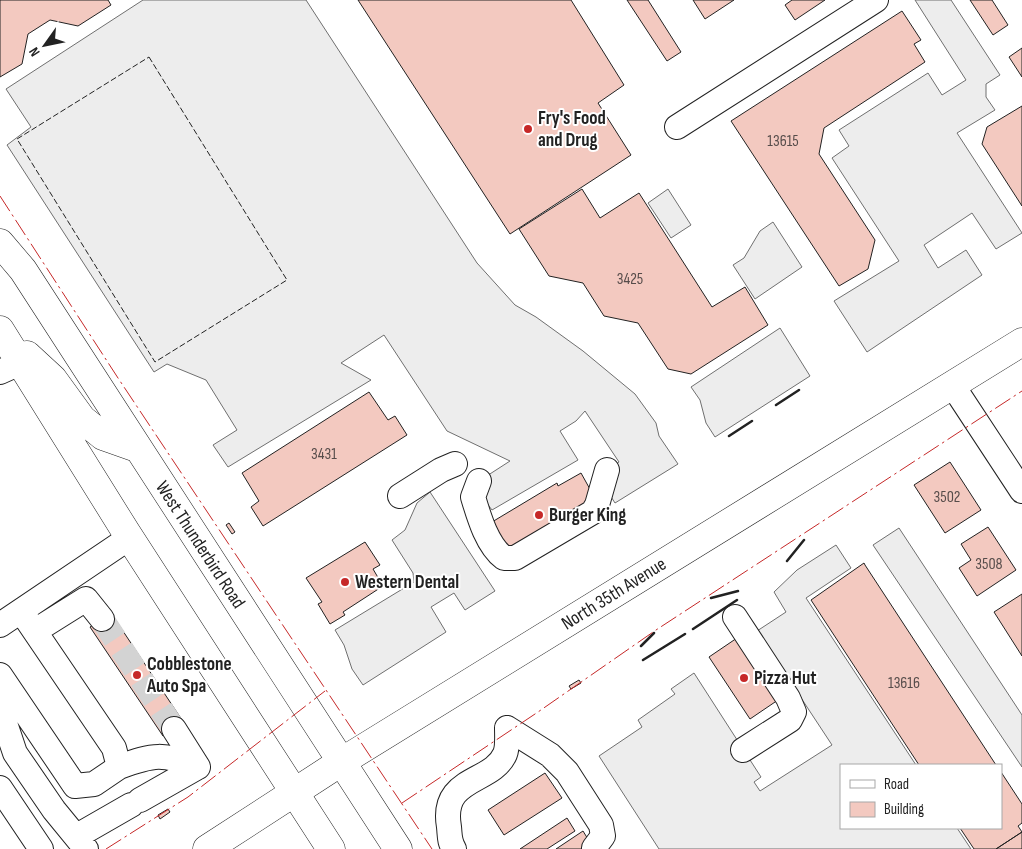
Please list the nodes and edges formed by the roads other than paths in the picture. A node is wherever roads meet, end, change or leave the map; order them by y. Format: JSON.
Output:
{"nodes":[{"id":1,"x":876,"y":0,"type":"edge"},
{"id":2,"x":678,"y":127,"type":"dead end"},
{"id":3,"x":0,"y":243,"type":"edge"},
{"id":4,"x":0,"y":330,"type":"edge"},
{"id":5,"x":1022,"y":342,"type":"edge"},
{"id":6,"x":10,"y":367,"type":"edge"},
{"id":7,"x":952,"y":386,"type":"junction"},
{"id":8,"x":137,"y":448,"type":"junction"},
{"id":9,"x":456,"y":464,"type":"dead end"},
{"id":10,"x":608,"y":470,"type":"dead end"},
{"id":11,"x":479,"y":481,"type":"dead end"},
{"id":12,"x":1022,"y":491,"type":"edge"},
{"id":13,"x":400,"y":496,"type":"dead end"},
{"id":14,"x":130,"y":538,"type":"junction"},
{"id":15,"x":21,"y":611,"type":"junction"},
{"id":16,"x":735,"y":617,"type":"dead end"},
{"id":17,"x":102,"y":620,"type":"tunnel mouth"},
{"id":18,"x":0,"y":625,"type":"edge"},
{"id":19,"x":35,"y":631,"type":"junction"},
{"id":20,"x":0,"y":675,"type":"edge"},
{"id":21,"x":0,"y":708,"type":"edge"},
{"id":22,"x":174,"y":729,"type":"tunnel mouth"},
{"id":23,"x":743,"y":750,"type":"dead end"},
{"id":24,"x":341,"y":762,"type":"junction"},
{"id":25,"x":119,"y":767,"type":"junction"},
{"id":26,"x":198,"y":767,"type":"junction"},
{"id":27,"x":0,"y":788,"type":"edge"},
{"id":28,"x":294,"y":793,"type":"junction"},
{"id":29,"x":452,"y":839,"type":"edge"},
{"id":30,"x":87,"y":845,"type":"edge"},
{"id":31,"x":594,"y":848,"type":"edge"},
{"id":32,"x":42,"y":849,"type":"edge"},
{"id":33,"x":207,"y":849,"type":"edge"},
{"id":34,"x":331,"y":849,"type":"edge"},
{"id":35,"x":398,"y":849,"type":"edge"},
{"id":36,"x":468,"y":849,"type":"edge"}],
"edges":[{"from":1,"to":2,"type":"street"},
{"from":3,"to":8,"type":"main road","name":"West Thunderbird Road"},
{"from":4,"to":6,"type":"main road"},
{"from":4,"to":8,"type":"main road"},
{"from":5,"to":7,"type":"main road","name":"North 35th Avenue"},
{"from":6,"to":14,"type":"main road"},
{"from":7,"to":12,"type":"street"},
{"from":7,"to":24,"type":"main road","name":"North 35th Avenue"},
{"from":8,"to":24,"type":"main road","name":"West Thunderbird Road"},
{"from":9,"to":13,"type":"street"},
{"from":10,"to":11,"type":"street"},
{"from":14,"to":15,"type":"street"},
{"from":14,"to":28,"type":"main road"},
{"from":15,"to":18,"type":"street"},
{"from":15,"to":19,"type":"street"},
{"from":16,"to":23,"type":"street"},
{"from":17,"to":19,"type":"street"},
{"from":19,"to":25,"type":"street"},
{"from":20,"to":25,"type":"street"},
{"from":21,"to":30,"type":"street"},
{"from":22,"to":26,"type":"street"},
{"from":24,"to":28,"type":"main road","name":"North 35th Avenue"},
{"from":24,"to":35,"type":"main road","name":"West Thunderbird Road"},
{"from":25,"to":26,"type":"street"},
{"from":26,"to":30,"type":"street"},
{"from":27,"to":32,"type":"street"},
{"from":28,"to":33,"type":"main road","name":"North 35th Avenue"},
{"from":28,"to":34,"type":"main road"},
{"from":29,"to":31,"type":"street"},
{"from":29,"to":36,"type":"street"}]}
